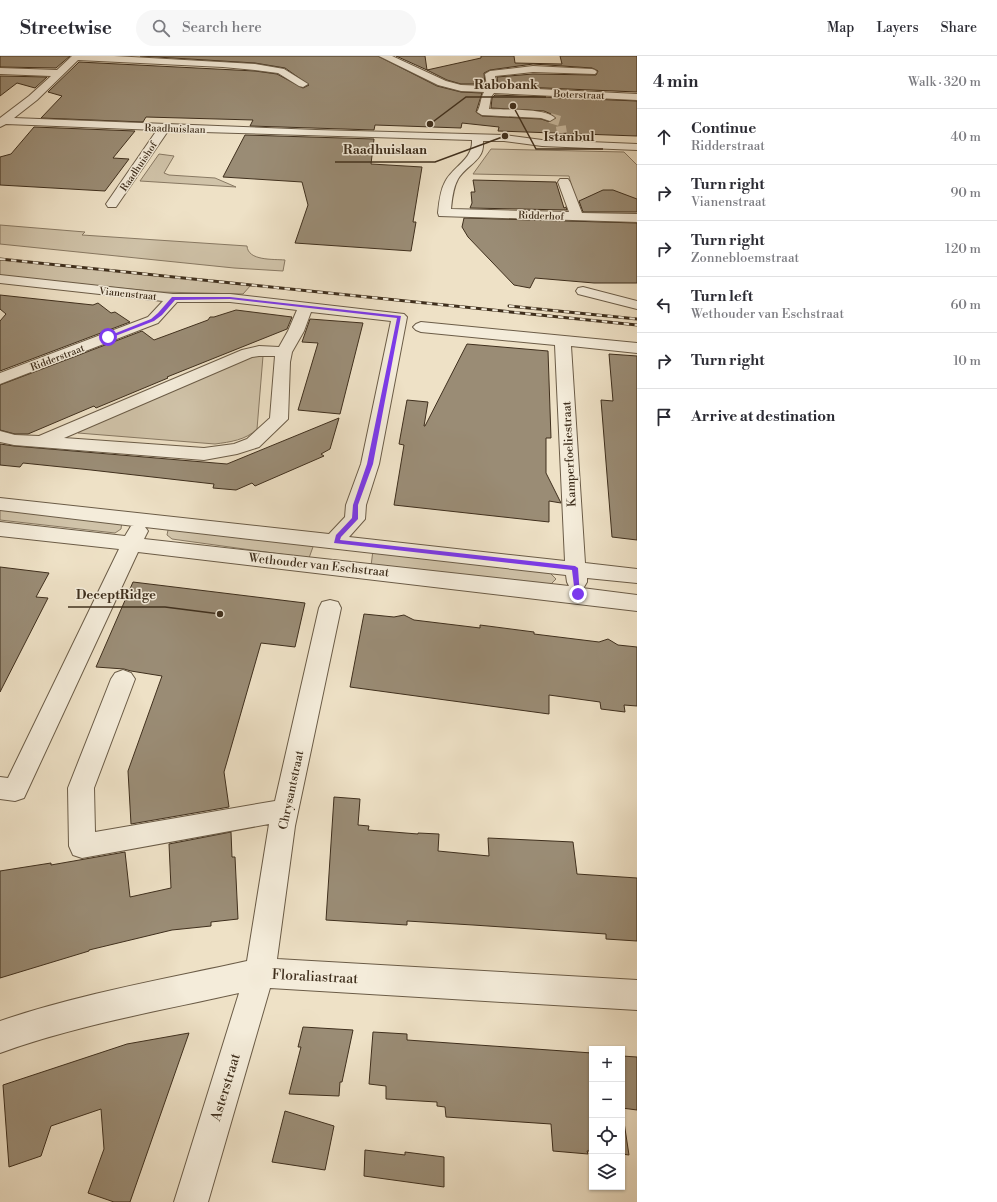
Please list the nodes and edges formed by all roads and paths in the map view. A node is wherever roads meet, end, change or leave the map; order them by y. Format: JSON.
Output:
{"nodes":[{"id":1,"x":76,"y":56,"type":"edge"},
{"id":2,"x":384,"y":56,"type":"edge"},
{"id":3,"x":261,"y":58,"type":"dead end"},
{"id":4,"x":255,"y":67,"type":"junction"},
{"id":5,"x":0,"y":70,"type":"edge"},
{"id":6,"x":592,"y":72,"type":"dead end"},
{"id":7,"x":59,"y":73,"type":"junction"},
{"id":8,"x":303,"y":84,"type":"dead end"},
{"id":9,"x":489,"y":90,"type":"junction"},
{"id":10,"x":637,"y":97,"type":"edge"},
{"id":11,"x":550,"y":118,"type":"tunnel mouth"},
{"id":12,"x":1,"y":123,"type":"edge"},
{"id":13,"x":162,"y":130,"type":"junction"},
{"id":14,"x":478,"y":140,"type":"junction"},
{"id":15,"x":637,"y":147,"type":"edge"},
{"id":16,"x":564,"y":182,"type":"dead end"},
{"id":17,"x":112,"y":204,"type":"dead end"},
{"id":18,"x":576,"y":216,"type":"junction"},
{"id":19,"x":637,"y":218,"type":"edge"},
{"id":20,"x":0,"y":279,"type":"edge"},
{"id":21,"x":584,"y":291,"type":"dead end"},
{"id":22,"x":173,"y":298,"type":"junction"},
{"id":23,"x":637,"y":305,"type":"edge"},
{"id":24,"x":306,"y":306,"type":"junction"},
{"id":25,"x":421,"y":327,"type":"dead end"},
{"id":26,"x":563,"y":340,"type":"junction"},
{"id":27,"x":637,"y":348,"type":"edge"},
{"id":28,"x":284,"y":352,"type":"junction"},
{"id":29,"x":0,"y":379,"type":"edge"},
{"id":30,"x":0,"y":436,"type":"edge"},
{"id":31,"x":42,"y":441,"type":"junction"},
{"id":32,"x":0,"y":504,"type":"edge"},
{"id":33,"x":144,"y":520,"type":"junction"},
{"id":34,"x":0,"y":529,"type":"edge"},
{"id":35,"x":336,"y":541,"type":"junction"},
{"id":36,"x":132,"y":544,"type":"junction"},
{"id":37,"x":575,"y":568,"type":"junction"},
{"id":38,"x":637,"y":576,"type":"edge"},
{"id":39,"x":578,"y":594,"type":"junction"},
{"id":40,"x":637,"y":603,"type":"edge"},
{"id":41,"x":330,"y":608,"type":"dead end"},
{"id":42,"x":123,"y":679,"type":"dead end"},
{"id":43,"x":0,"y":788,"type":"edge"},
{"id":44,"x":286,"y":810,"type":"junction"},
{"id":45,"x":260,"y":973,"type":"junction"},
{"id":46,"x":637,"y":995,"type":"edge"},
{"id":47,"x":0,"y":1037,"type":"edge"},
{"id":48,"x":191,"y":1202,"type":"edge"}],
"edges":[{"from":1,"to":4,"type":"street"},
{"from":1,"to":7,"type":"street"},
{"from":2,"to":9,"type":"street","name":"Boterstraat"},
{"from":3,"to":4,"type":"street"},
{"from":4,"to":8,"type":"street"},
{"from":5,"to":7,"type":"street"},
{"from":6,"to":9,"type":"street"},
{"from":7,"to":12,"type":"street"},
{"from":9,"to":10,"type":"street","name":"Boterstraat"},
{"from":9,"to":11,"type":"street"},
{"from":12,"to":13,"type":"street","name":"Raadhuislaan"},
{"from":13,"to":14,"type":"street","name":"Raadhuislaan"},
{"from":13,"to":17,"type":"street","name":"Raadhuishof"},
{"from":14,"to":15,"type":"street","name":"Raadhuislaan"},
{"from":14,"to":18,"type":"street","name":"Ridderhof"},
{"from":16,"to":18,"type":"street"},
{"from":18,"to":19,"type":"street","name":"Ridderhof"},
{"from":20,"to":22,"type":"street","name":"Vianenstraat"},
{"from":21,"to":23,"type":"street"},
{"from":22,"to":24,"type":"street","name":"Vianenstraat"},
{"from":22,"to":29,"type":"street","name":"Ridderstraat"},
{"from":24,"to":28,"type":"street"},
{"from":24,"to":35,"type":"street","name":"Vianenstraat"},
{"from":25,"to":26,"type":"street"},
{"from":26,"to":27,"type":"street"},
{"from":26,"to":37,"type":"street","name":"Kamperfoeliestraat"},
{"from":28,"to":31,"type":"street"},
{"from":28,"to":31,"type":"street"},
{"from":30,"to":31,"type":"street"},
{"from":32,"to":33,"type":"street","name":"Wethouder van Eschstraat"},
{"from":33,"to":35,"type":"street","name":"Wethouder van Eschstraat"},
{"from":33,"to":36,"type":"street"},
{"from":34,"to":36,"type":"street","name":"Wethouder van Eschstraat"},
{"from":35,"to":37,"type":"street","name":"Wethouder van Eschstraat"},
{"from":36,"to":39,"type":"street","name":"Wethouder van Eschstraat"},
{"from":36,"to":43,"type":"street"},
{"from":37,"to":38,"type":"street","name":"Wethouder van Eschstraat"},
{"from":37,"to":39,"type":"street","name":"Kamperfoeliestraat"},
{"from":39,"to":40,"type":"street","name":"Wethouder van Eschstraat"},
{"from":41,"to":44,"type":"street","name":"Chrysantstraat"},
{"from":42,"to":44,"type":"street"},
{"from":44,"to":45,"type":"street","name":"Chrysantstraat"},
{"from":45,"to":46,"type":"street","name":"Floraliastraat"},
{"from":45,"to":47,"type":"street","name":"Floraliastraat"},
{"from":45,"to":48,"type":"street","name":"Asterstraat"}]}
